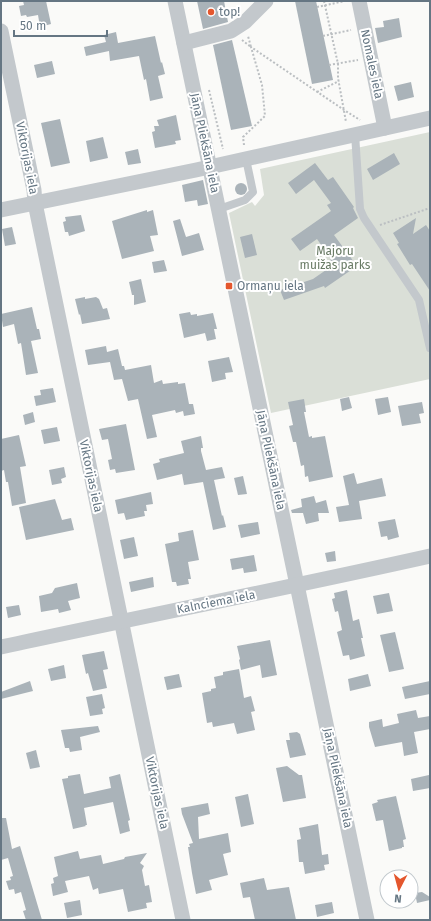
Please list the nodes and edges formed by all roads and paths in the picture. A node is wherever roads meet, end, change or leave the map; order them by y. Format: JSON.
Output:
{"nodes":[{"id":1,"x":175,"y":1,"type":"edge"},
{"id":2,"x":266,"y":1,"type":"edge"},
{"id":3,"x":324,"y":1,"type":"edge"},
{"id":4,"x":348,"y":1,"type":"edge"},
{"id":5,"x":359,"y":1,"type":"edge"},
{"id":6,"x":325,"y":5,"type":"junction"},
{"id":7,"x":317,"y":7,"type":"dead end"},
{"id":8,"x":364,"y":28,"type":"junction"},
{"id":9,"x":1,"y":31,"type":"edge"},
{"id":10,"x":331,"y":34,"type":"junction"},
{"id":11,"x":323,"y":36,"type":"dead end"},
{"id":12,"x":184,"y":43,"type":"junction"},
{"id":13,"x":371,"y":57,"type":"junction"},
{"id":14,"x":338,"y":64,"type":"junction"},
{"id":15,"x":329,"y":65,"type":"dead end"},
{"id":16,"x":339,"y":81,"type":"junction"},
{"id":17,"x":207,"y":84,"type":"dead end"},
{"id":18,"x":318,"y":92,"type":"junction"},
{"id":19,"x":344,"y":110,"type":"junction"},
{"id":20,"x":430,"y":118,"type":"edge"},
{"id":21,"x":362,"y":120,"type":"dead end"},
{"id":22,"x":386,"y":128,"type":"junction"},
{"id":23,"x":351,"y":129,"type":"junction"},
{"id":24,"x":223,"y":149,"type":"dead end"},
{"id":25,"x":245,"y":152,"type":"junction"},
{"id":26,"x":210,"y":168,"type":"junction"},
{"id":27,"x":35,"y":203,"type":"junction"},
{"id":28,"x":430,"y":208,"type":"edge"},
{"id":29,"x":218,"y":209,"type":"junction"},
{"id":30,"x":1,"y":210,"type":"edge"},
{"id":31,"x":370,"y":228,"type":"junction"},
{"id":32,"x":430,"y":348,"type":"edge"},
{"id":33,"x":430,"y":556,"type":"edge"},
{"id":34,"x":298,"y":585,"type":"junction"},
{"id":35,"x":122,"y":621,"type":"junction"},
{"id":36,"x":1,"y":647,"type":"edge"},
{"id":37,"x":183,"y":920,"type":"edge"},
{"id":38,"x":367,"y":920,"type":"edge"}],
"edges":[{"from":1,"to":12,"type":"street","name":"Jāņa Pliekšāna iela"},
{"from":2,"to":12,"type":"street"},
{"from":3,"to":6,"type":"path"},
{"from":4,"to":6,"type":"path"},
{"from":5,"to":8,"type":"street","name":"Nomales iela"},
{"from":6,"to":7,"type":"path"},
{"from":6,"to":10,"type":"path"},
{"from":8,"to":10,"type":"path"},
{"from":8,"to":13,"type":"street","name":"Nomales iela"},
{"from":9,"to":27,"type":"street","name":"Viktorijas iela"},
{"from":10,"to":11,"type":"path"},
{"from":10,"to":14,"type":"path"},
{"from":12,"to":26,"type":"street","name":"Jāņa Pliekšāna iela"},
{"from":13,"to":14,"type":"path"},
{"from":13,"to":22,"type":"street","name":"Nomales iela"},
{"from":14,"to":15,"type":"path"},
{"from":14,"to":16,"type":"path"},
{"from":16,"to":18,"type":"path"},
{"from":16,"to":19,"type":"path"},
{"from":17,"to":24,"type":"path"},
{"from":18,"to":19,"type":"path"},
{"from":18,"to":25,"type":"path"},
{"from":19,"to":21,"type":"path"},
{"from":19,"to":23,"type":"path"},
{"from":20,"to":22,"type":"street"},
{"from":22,"to":23,"type":"street"},
{"from":23,"to":25,"type":"street"},
{"from":23,"to":31,"type":"lane"},
{"from":25,"to":26,"type":"street"},
{"from":25,"to":29,"type":"lane"},
{"from":26,"to":27,"type":"street"},
{"from":26,"to":29,"type":"street","name":"Jāņa Pliekšāna iela"},
{"from":27,"to":30,"type":"street"},
{"from":27,"to":35,"type":"street","name":"Viktorijas iela"},
{"from":28,"to":31,"type":"path"},
{"from":29,"to":34,"type":"street","name":"Jāņa Pliekšāna iela"},
{"from":31,"to":32,"type":"lane"},
{"from":33,"to":34,"type":"street","name":"Kalnciema iela"},
{"from":34,"to":35,"type":"street","name":"Kalnciema iela"},
{"from":34,"to":38,"type":"street","name":"Jāņa Pliekšāna iela"},
{"from":35,"to":36,"type":"street","name":"Kalnciema iela"},
{"from":35,"to":37,"type":"street","name":"Viktorijas iela"}]}
